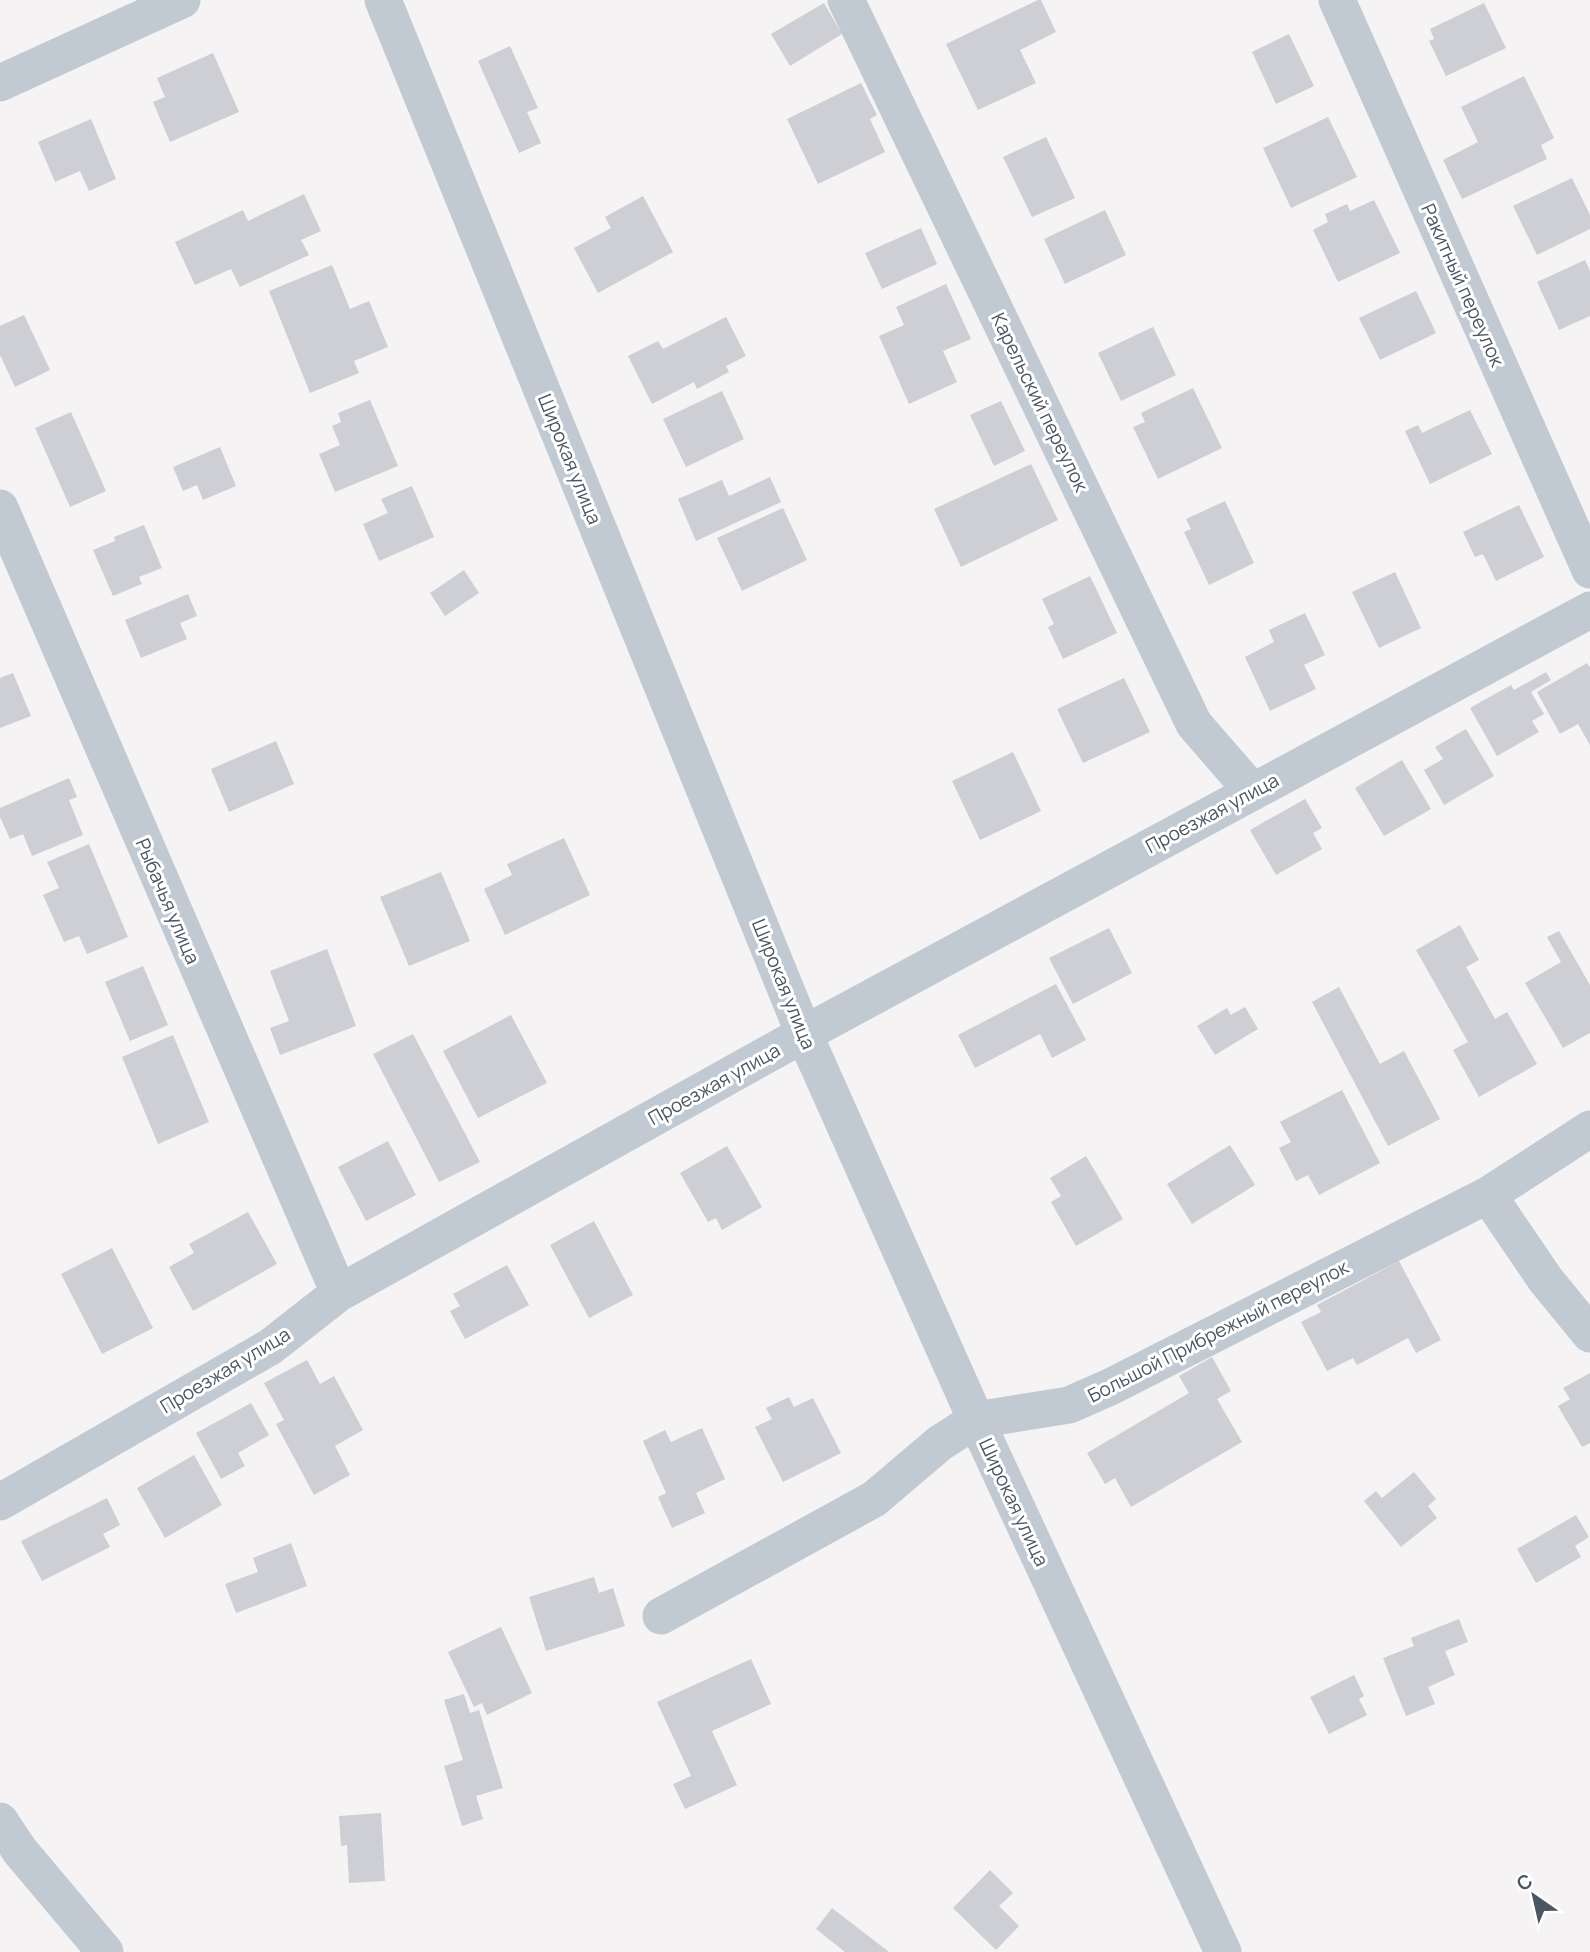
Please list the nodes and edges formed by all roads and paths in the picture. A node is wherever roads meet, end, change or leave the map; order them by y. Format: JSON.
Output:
{"nodes":[{"id":1,"x":182,"y":0,"type":"edge"},
{"id":2,"x":383,"y":0,"type":"edge"},
{"id":3,"x":846,"y":0,"type":"edge"},
{"id":4,"x":1337,"y":0,"type":"edge"},
{"id":5,"x":0,"y":83,"type":"edge"},
{"id":6,"x":0,"y":508,"type":"edge"},
{"id":7,"x":1590,"y":570,"type":"edge"},
{"id":8,"x":1590,"y":610,"type":"edge"},
{"id":9,"x":1252,"y":792,"type":"junction"},
{"id":10,"x":804,"y":1034,"type":"junction"},
{"id":11,"x":1590,"y":1129,"type":"edge"},
{"id":12,"x":1488,"y":1195,"type":"junction"},
{"id":13,"x":339,"y":1293,"type":"junction"},
{"id":14,"x":1590,"y":1334,"type":"edge"},
{"id":15,"x":976,"y":1420,"type":"junction"},
{"id":16,"x":0,"y":1502,"type":"edge"},
{"id":17,"x":661,"y":1616,"type":"dead end"},
{"id":18,"x":0,"y":1821,"type":"edge"},
{"id":19,"x":105,"y":1952,"type":"edge"},
{"id":20,"x":1223,"y":1952,"type":"edge"}],
"edges":[{"from":1,"to":5,"type":"street"},
{"from":2,"to":10,"type":"street","name":"Широкая улица"},
{"from":3,"to":9,"type":"street","name":"Карельский переулок"},
{"from":4,"to":7,"type":"street","name":"Ракитный переулок"},
{"from":6,"to":13,"type":"street","name":"Рыбачья улица"},
{"from":8,"to":9,"type":"street","name":"Проезжая улица"},
{"from":9,"to":10,"type":"street","name":"Проезжая улица"},
{"from":10,"to":13,"type":"street","name":"Проезжая улица"},
{"from":10,"to":15,"type":"street","name":"Широкая улица"},
{"from":11,"to":12,"type":"street","name":"Большой Прибрежный переулок"},
{"from":12,"to":14,"type":"street"},
{"from":12,"to":15,"type":"street","name":"Большой Прибрежный переулок"},
{"from":13,"to":16,"type":"street","name":"Проезжая улица"},
{"from":15,"to":17,"type":"street","name":"Большой Прибрежный переулок"},
{"from":15,"to":20,"type":"street","name":"Широкая улица"},
{"from":18,"to":19,"type":"street"}]}
